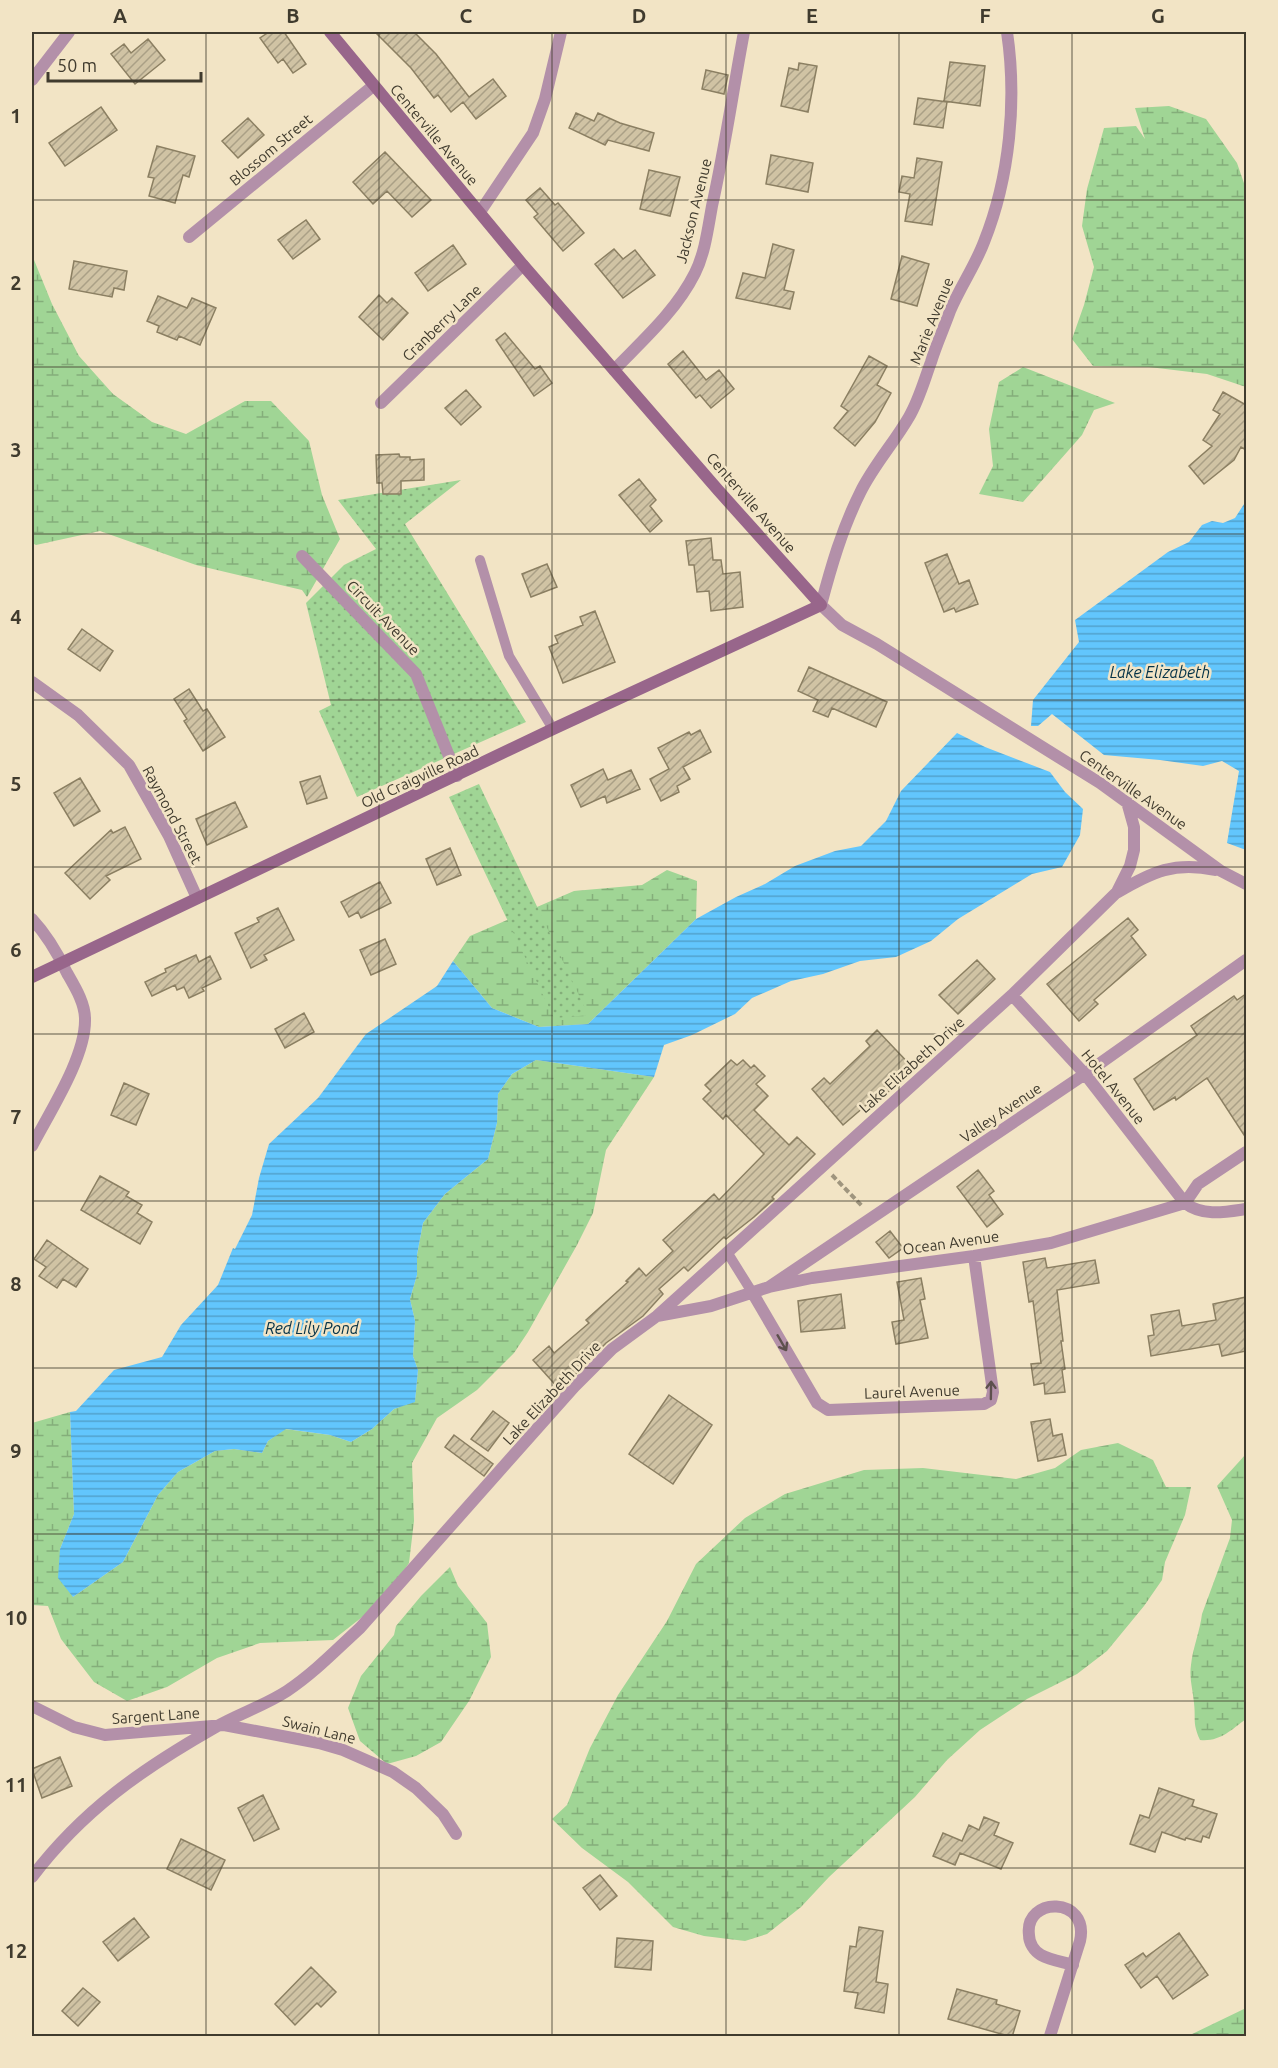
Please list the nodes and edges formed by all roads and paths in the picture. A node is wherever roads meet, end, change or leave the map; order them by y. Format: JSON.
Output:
{"nodes":[{"id":1,"x":69,"y":32,"type":"edge"},
{"id":2,"x":330,"y":32,"type":"edge"},
{"id":3,"x":561,"y":32,"type":"edge"},
{"id":4,"x":744,"y":32,"type":"edge"},
{"id":5,"x":1008,"y":32,"type":"edge"},
{"id":6,"x":32,"y":80,"type":"edge"},
{"id":7,"x":373,"y":86,"type":"junction"},
{"id":8,"x":480,"y":212,"type":"junction"},
{"id":9,"x":189,"y":237,"type":"dead end"},
{"id":10,"x":523,"y":265,"type":"junction"},
{"id":11,"x":614,"y":370,"type":"junction"},
{"id":12,"x":381,"y":403,"type":"dead end"},
{"id":13,"x":302,"y":556,"type":"dead end"},
{"id":14,"x":480,"y":560,"type":"dead end"},
{"id":15,"x":821,"y":605,"type":"junction"},
{"id":16,"x":32,"y":682,"type":"edge"},
{"id":17,"x":554,"y":729,"type":"junction"},
{"id":18,"x":457,"y":776,"type":"junction"},
{"id":19,"x":1127,"y":802,"type":"junction"},
{"id":20,"x":1221,"y":871,"type":"junction"},
{"id":21,"x":1246,"y":884,"type":"edge"},
{"id":22,"x":1117,"y":892,"type":"junction"},
{"id":23,"x":197,"y":898,"type":"junction"},
{"id":24,"x":32,"y":919,"type":"edge"},
{"id":25,"x":1246,"y":960,"type":"edge"},
{"id":26,"x":62,"y":963,"type":"junction"},
{"id":27,"x":32,"y":977,"type":"edge"},
{"id":28,"x":1012,"y":995,"type":"junction"},
{"id":29,"x":1085,"y":1074,"type":"junction"},
{"id":30,"x":32,"y":1146,"type":"edge"},
{"id":31,"x":1246,"y":1152,"type":"edge"},
{"id":32,"x":832,"y":1174,"type":"dead end"},
{"id":33,"x":1185,"y":1203,"type":"junction"},
{"id":34,"x":1246,"y":1209,"type":"edge"},
{"id":35,"x":868,"y":1212,"type":"dead end"},
{"id":36,"x":728,"y":1252,"type":"junction"},
{"id":37,"x":974,"y":1256,"type":"junction"},
{"id":38,"x":769,"y":1287,"type":"junction"},
{"id":39,"x":752,"y":1292,"type":"junction"},
{"id":40,"x":657,"y":1316,"type":"junction"},
{"id":41,"x":32,"y":1706,"type":"edge"},
{"id":42,"x":217,"y":1726,"type":"junction"},
{"id":43,"x":456,"y":1834,"type":"dead end"},
{"id":44,"x":32,"y":1876,"type":"edge"},
{"id":45,"x":1073,"y":1965,"type":"junction"},
{"id":46,"x":1050,"y":2037,"type":"edge"}],
"edges":[{"from":1,"to":6,"type":"street"},
{"from":2,"to":7,"type":"street","name":"Centerville Avenue"},
{"from":3,"to":8,"type":"street"},
{"from":4,"to":11,"type":"street","name":"Jackson Avenue"},
{"from":5,"to":15,"type":"street","name":"Marie Avenue"},
{"from":7,"to":8,"type":"street","name":"Centerville Avenue"},
{"from":7,"to":9,"type":"street","name":"Blossom Street"},
{"from":8,"to":10,"type":"street","name":"Centerville Avenue"},
{"from":10,"to":11,"type":"street","name":"Centerville Avenue"},
{"from":10,"to":12,"type":"street","name":"Cranberry Lane"},
{"from":11,"to":15,"type":"street","name":"Centerville Avenue"},
{"from":13,"to":18,"type":"street","name":"Circuit Avenue"},
{"from":14,"to":17,"type":"lane"},
{"from":15,"to":17,"type":"street","name":"Old Craigville Road"},
{"from":15,"to":19,"type":"street","name":"Centerville Avenue"},
{"from":16,"to":23,"type":"street","name":"Raymond Street"},
{"from":17,"to":18,"type":"street","name":"Old Craigville Road"},
{"from":18,"to":23,"type":"street","name":"Old Craigville Road"},
{"from":19,"to":20,"type":"street","name":"Centerville Avenue"},
{"from":19,"to":22,"type":"street","name":"Lake Elizabeth Drive"},
{"from":20,"to":21,"type":"street","name":"Centerville Avenue"},
{"from":20,"to":22,"type":"street","name":"Lake Elizabeth Drive"},
{"from":22,"to":28,"type":"street","name":"Lake Elizabeth Drive"},
{"from":23,"to":26,"type":"street","name":"Old Craigville Road"},
{"from":24,"to":26,"type":"street"},
{"from":25,"to":29,"type":"street","name":"Valley Avenue"},
{"from":26,"to":27,"type":"street","name":"Old Craigville Road"},
{"from":26,"to":30,"type":"street"},
{"from":28,"to":29,"type":"street","name":"Hotel Avenue"},
{"from":28,"to":36,"type":"street","name":"Lake Elizabeth Drive"},
{"from":29,"to":33,"type":"street","name":"Hotel Avenue"},
{"from":29,"to":38,"type":"street","name":"Valley Avenue"},
{"from":31,"to":33,"type":"street"},
{"from":32,"to":35,"type":"path"},
{"from":33,"to":34,"type":"street"},
{"from":33,"to":37,"type":"street","name":"Ocean Avenue"},
{"from":36,"to":39,"type":"lane"},
{"from":36,"to":40,"type":"street","name":"Lake Elizabeth Drive"},
{"from":37,"to":38,"type":"street","name":"Ocean Avenue"},
{"from":39,"to":37,"type":"street","name":"Laurel Avenue","one_way":true},
{"from":38,"to":39,"type":"street","name":"Ocean Avenue"},
{"from":39,"to":40,"type":"street","name":"Ocean Avenue"},
{"from":40,"to":42,"type":"street","name":"Lake Elizabeth Drive"},
{"from":41,"to":42,"type":"street","name":"Sargent Lane"},
{"from":42,"to":43,"type":"street","name":"Swain Lane"},
{"from":42,"to":44,"type":"street","name":"Lake Elizabeth Drive"},
{"from":45,"to":45,"type":"street"},
{"from":45,"to":46,"type":"street"}]}
